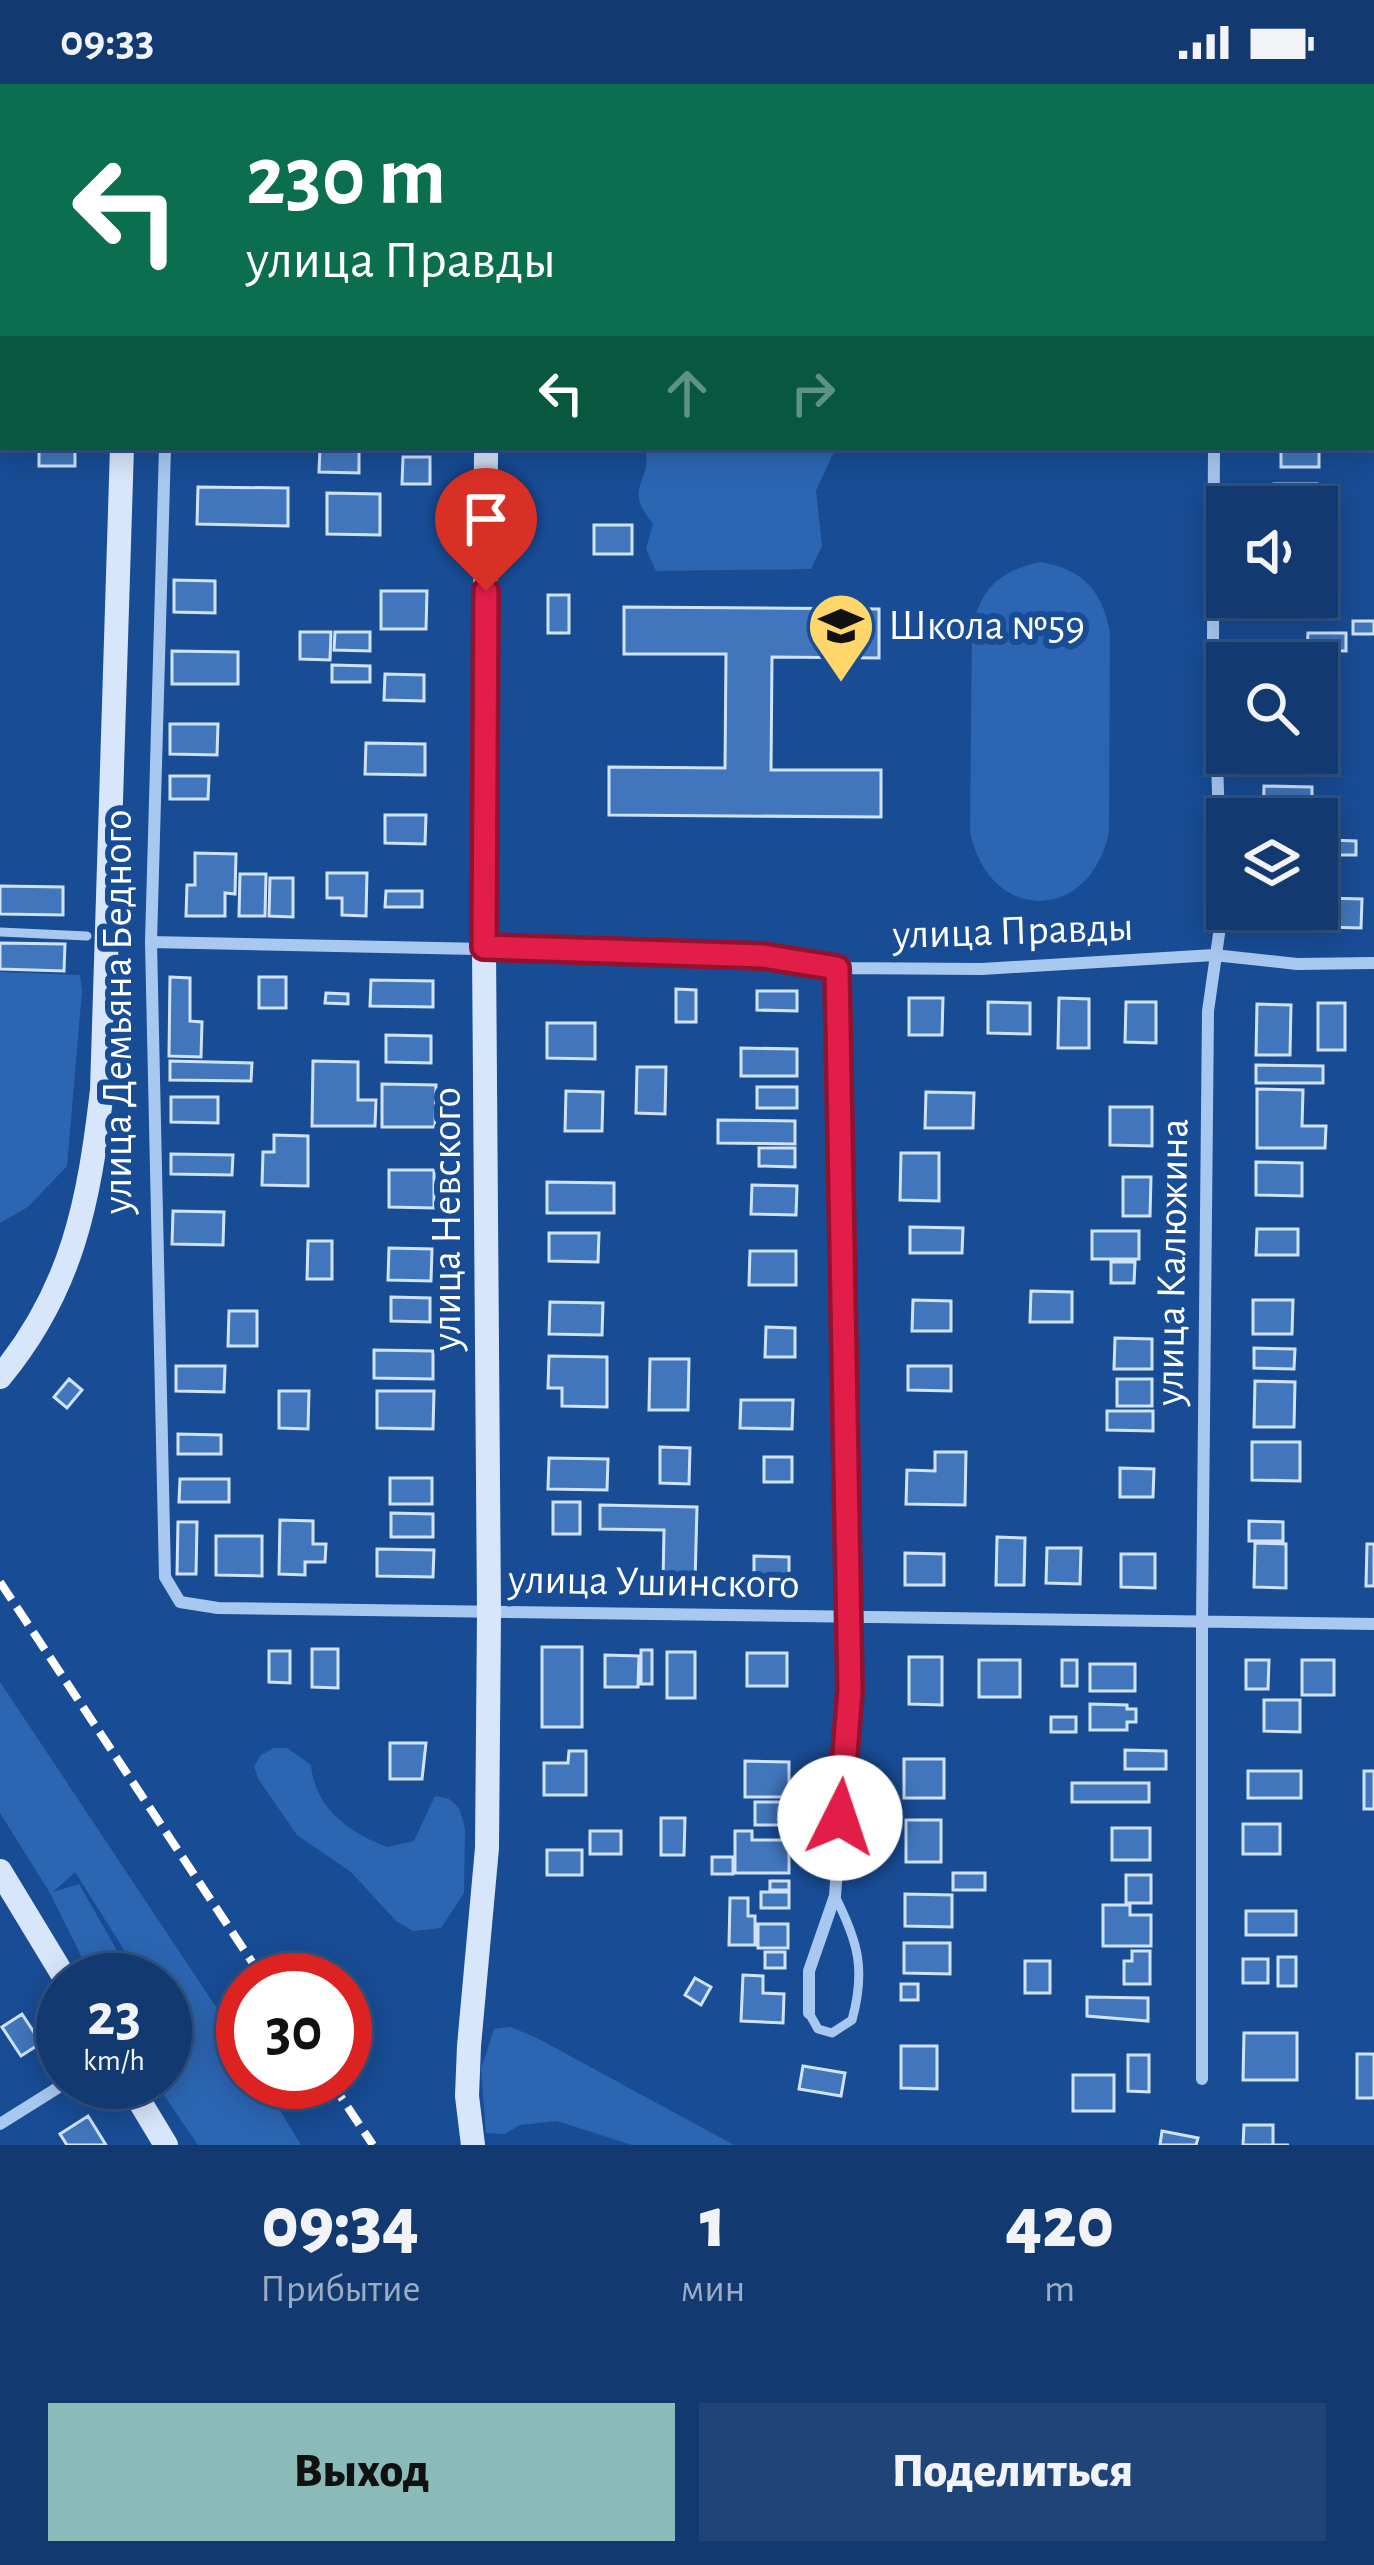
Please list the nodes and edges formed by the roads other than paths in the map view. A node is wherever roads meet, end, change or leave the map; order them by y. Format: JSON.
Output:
{"nodes":[{"id":1,"x":122,"y":450,"type":"edge"},
{"id":2,"x":165,"y":450,"type":"edge"},
{"id":3,"x":487,"y":450,"type":"edge"},
{"id":4,"x":1214,"y":450,"type":"edge"},
{"id":5,"x":0,"y":932,"type":"edge"},
{"id":6,"x":87,"y":936,"type":"dead end"},
{"id":7,"x":144,"y":941,"type":"junction"},
{"id":8,"x":484,"y":947,"type":"junction"},
{"id":9,"x":1214,"y":955,"type":"junction"},
{"id":10,"x":1374,"y":963,"type":"edge"},
{"id":11,"x":837,"y":968,"type":"junction"},
{"id":12,"x":0,"y":1377,"type":"edge"},
{"id":13,"x":165,"y":1577,"type":"joint"},
{"id":14,"x":489,"y":1613,"type":"junction"},
{"id":15,"x":849,"y":1617,"type":"junction"},
{"id":16,"x":1202,"y":1622,"type":"junction"},
{"id":17,"x":1374,"y":1624,"type":"edge"},
{"id":18,"x":0,"y":1871,"type":"edge"},
{"id":19,"x":835,"y":1896,"type":"junction"},
{"id":20,"x":50,"y":1953,"type":"edge"},
{"id":21,"x":808,"y":2013,"type":"joint"},
{"id":22,"x":1202,"y":2079,"type":"dead end"},
{"id":23,"x":36,"y":2101,"type":"edge"},
{"id":24,"x":144,"y":2109,"type":"edge"},
{"id":25,"x":0,"y":2124,"type":"edge"},
{"id":26,"x":166,"y":2145,"type":"edge"},
{"id":27,"x":473,"y":2145,"type":"edge"}],
"edges":[{"from":1,"to":12,"type":"main road","name":"улица Демьяна Бедного"},
{"from":2,"to":7,"type":"street","name":"улица Демьяна Бедного"},
{"from":3,"to":8,"type":"main road","name":"улица Невского"},
{"from":4,"to":9,"type":"street","name":"улица Калюжина"},
{"from":5,"to":6,"type":"lane"},
{"from":7,"to":8,"type":"street","name":"улица Правды"},
{"from":7,"to":13,"type":"street","name":"улица Демьяна Бедного"},
{"from":8,"to":11,"type":"street","name":"улица Правды"},
{"from":8,"to":14,"type":"main road","name":"улица Невского"},
{"from":9,"to":10,"type":"street","name":"улица Правды"},
{"from":9,"to":11,"type":"street","name":"улица Правды"},
{"from":9,"to":16,"type":"street","name":"улица Калюжина"},
{"from":11,"to":15,"type":"street"},
{"from":13,"to":14,"type":"street","name":"улица Ушинского"},
{"from":14,"to":15,"type":"street","name":"улица Ушинского"},
{"from":14,"to":27,"type":"main road","name":"улица Невского"},
{"from":15,"to":16,"type":"street","name":"улица Ушинского"},
{"from":15,"to":19,"type":"street"},
{"from":16,"to":17,"type":"street","name":"улица Ушинского"},
{"from":16,"to":22,"type":"street","name":"улица Калюжина"},
{"from":18,"to":20,"type":"main road"},
{"from":19,"to":21,"type":"street"},
{"from":19,"to":21,"type":"lane"},
{"from":23,"to":25,"type":"street"},
{"from":24,"to":26,"type":"main road"}]}
